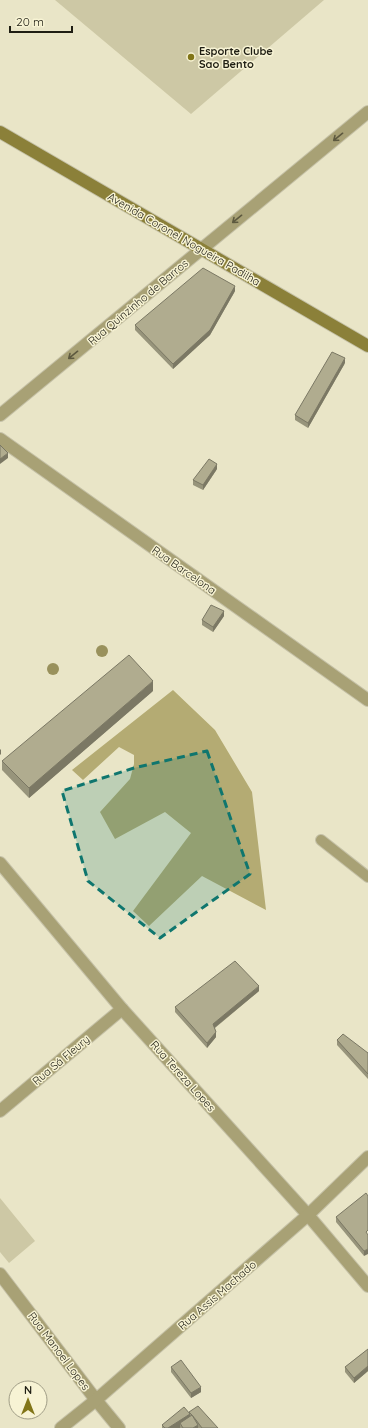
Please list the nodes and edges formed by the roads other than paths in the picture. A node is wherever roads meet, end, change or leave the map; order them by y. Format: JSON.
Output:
{"nodes":[{"id":1,"x":368,"y":112,"type":"edge"},
{"id":2,"x":0,"y":132,"type":"edge"},
{"id":3,"x":201,"y":250,"type":"junction"},
{"id":4,"x":368,"y":346,"type":"edge"},
{"id":5,"x":0,"y":415,"type":"edge"},
{"id":6,"x":0,"y":439,"type":"edge"},
{"id":7,"x":368,"y":700,"type":"edge"},
{"id":8,"x":321,"y":840,"type":"dead end"},
{"id":9,"x":0,"y":863,"type":"edge"},
{"id":10,"x":368,"y":877,"type":"edge"},
{"id":11,"x":122,"y":1009,"type":"junction"},
{"id":12,"x":0,"y":1111,"type":"edge"},
{"id":13,"x":368,"y":1158,"type":"edge"},
{"id":14,"x":308,"y":1215,"type":"junction"},
{"id":15,"x":0,"y":1274,"type":"edge"},
{"id":16,"x":368,"y":1286,"type":"edge"},
{"id":17,"x":96,"y":1400,"type":"junction"},
{"id":18,"x":61,"y":1428,"type":"edge"},
{"id":19,"x":119,"y":1428,"type":"edge"}],
"edges":[{"from":1,"to":3,"type":"street","name":"Rua Quinzinho de Barros","one_way":true},
{"from":2,"to":3,"type":"main road","name":"Avenida Coronel Nogueira Padilha"},
{"from":3,"to":4,"type":"main road","name":"Avenida Coronel Nogueira Padilha"},
{"from":3,"to":5,"type":"street","name":"Rua Quinzinho de Barros","one_way":true},
{"from":6,"to":7,"type":"street","name":"Rua Barcelona"},
{"from":8,"to":10,"type":"lane"},
{"from":9,"to":11,"type":"street","name":"Rua Tereza Lopes"},
{"from":11,"to":12,"type":"street","name":"Rua Sá Fleury"},
{"from":11,"to":14,"type":"street","name":"Rua Tereza Lopes"},
{"from":13,"to":14,"type":"street","name":"Rua Assis Machado"},
{"from":14,"to":16,"type":"street","name":"Rua Tereza Lopes"},
{"from":14,"to":17,"type":"street","name":"Rua Assis Machado"},
{"from":15,"to":17,"type":"street","name":"Rua Manoel Lopes"},
{"from":17,"to":18,"type":"street","name":"Rua Assis Machado"},
{"from":17,"to":19,"type":"street","name":"Rua Manoel Lopes"}]}
